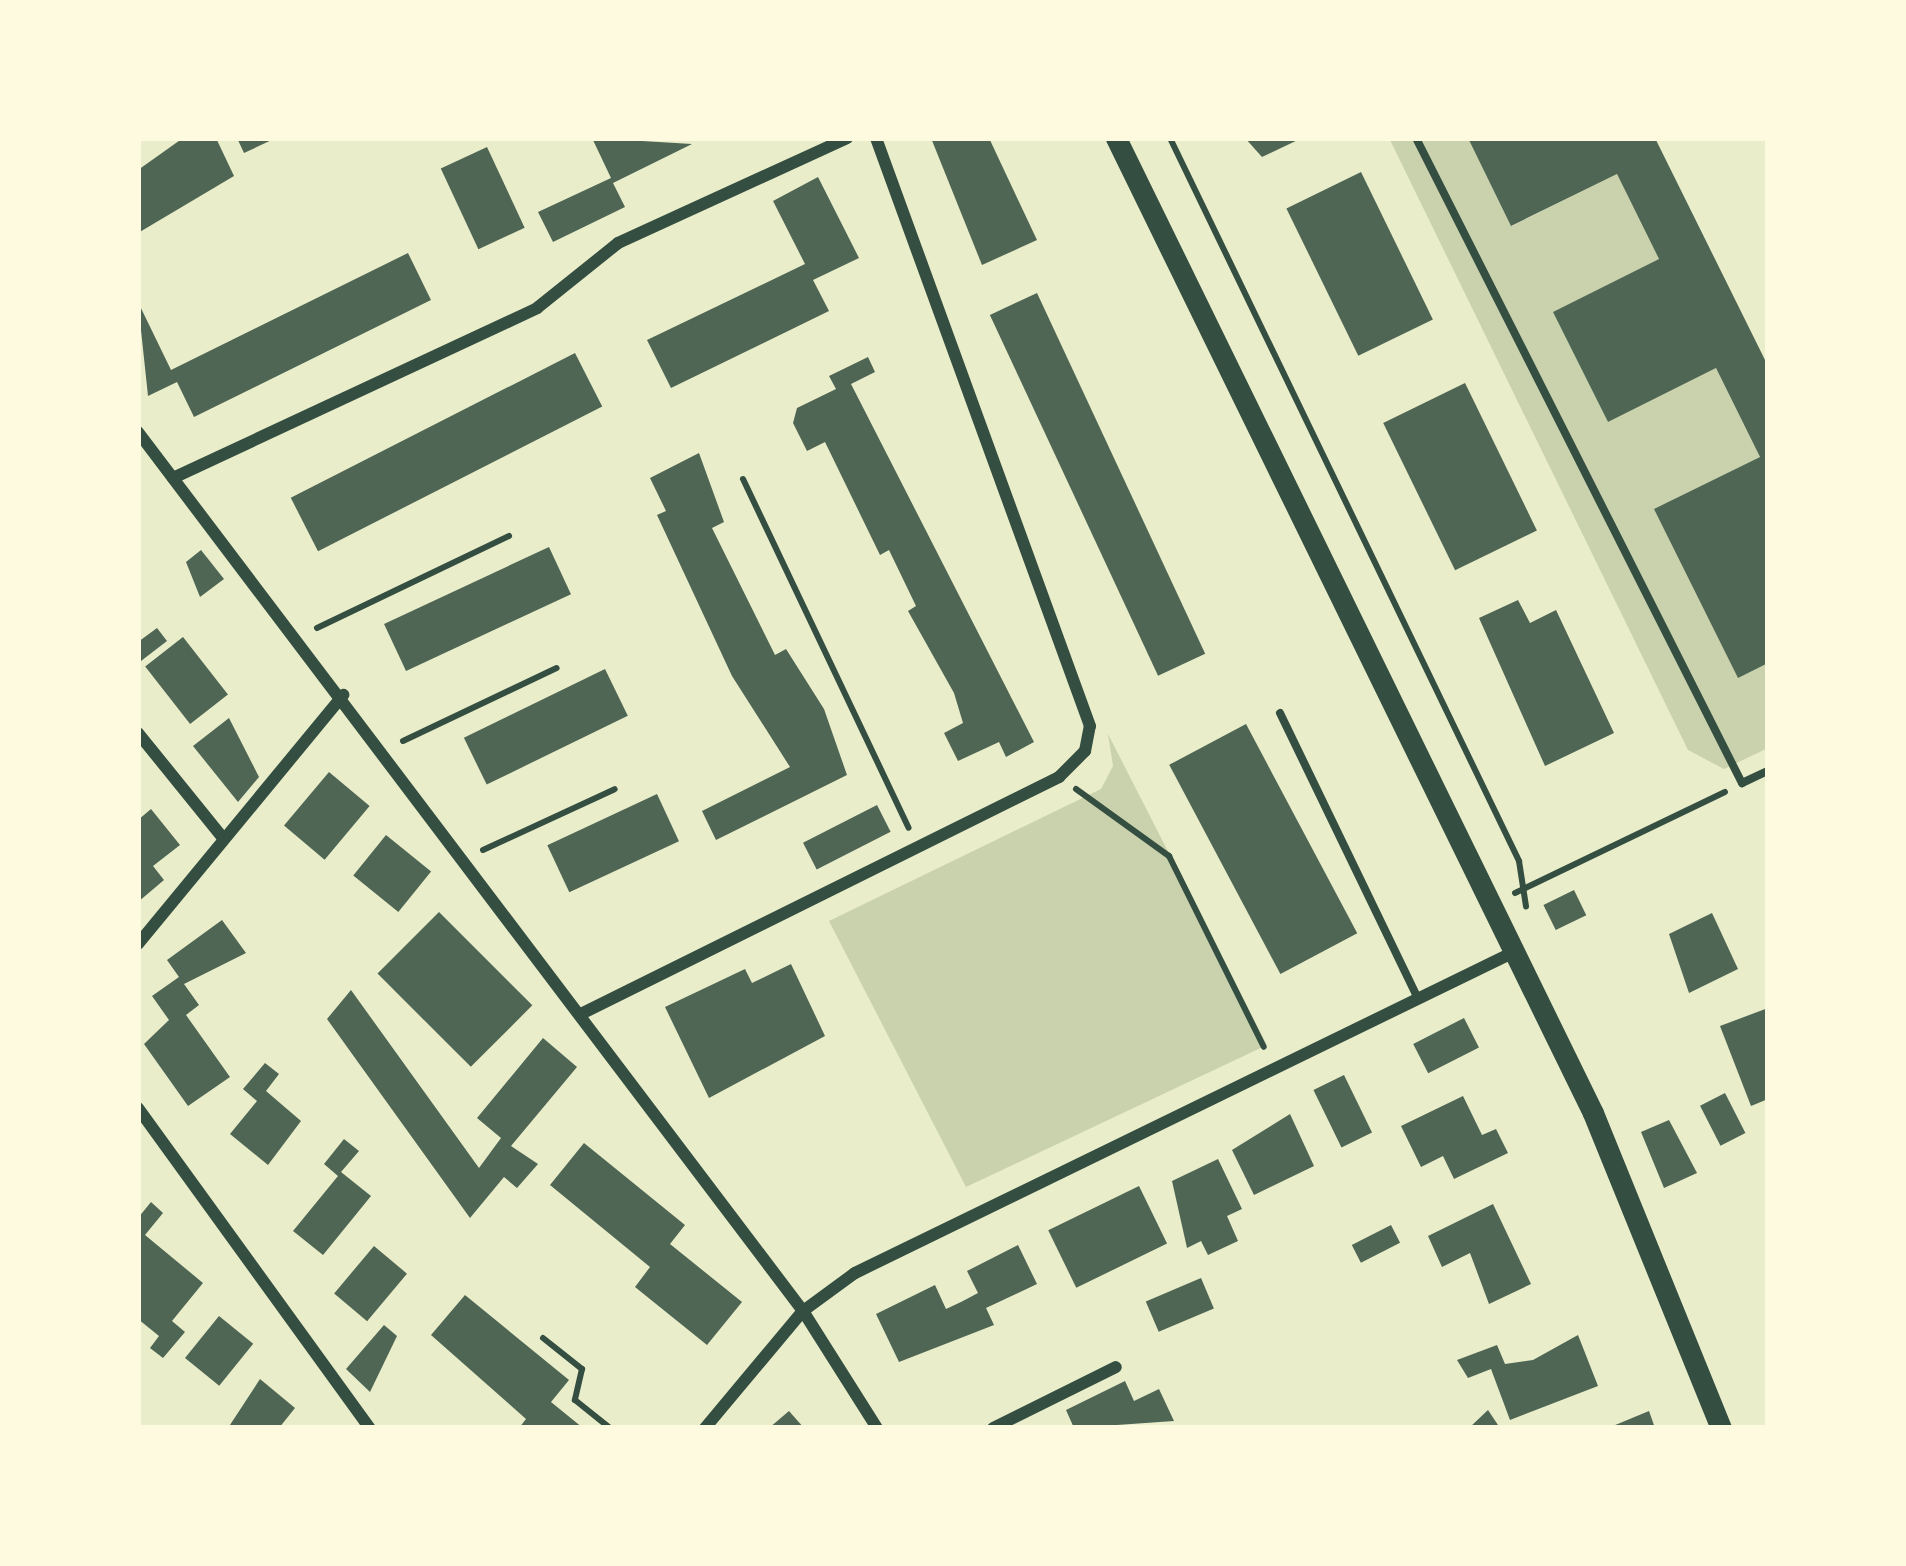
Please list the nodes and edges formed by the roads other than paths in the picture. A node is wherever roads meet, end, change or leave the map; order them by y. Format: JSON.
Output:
{"nodes":[{"id":1,"x":847,"y":138,"type":"edge"},
{"id":2,"x":876,"y":138,"type":"edge"},
{"id":3,"x":1116,"y":138,"type":"edge"},
{"id":4,"x":1416,"y":138,"type":"edge"},
{"id":5,"x":138,"y":432,"type":"edge"},
{"id":6,"x":173,"y":478,"type":"junction"},
{"id":7,"x":343,"y":695,"type":"junction"},
{"id":8,"x":1280,"y":713,"type":"dead end"},
{"id":9,"x":138,"y":734,"type":"edge"},
{"id":10,"x":1768,"y":771,"type":"edge"},
{"id":11,"x":223,"y":838,"type":"junction"},
{"id":12,"x":138,"y":944,"type":"edge"},
{"id":13,"x":1514,"y":952,"type":"junction"},
{"id":14,"x":1418,"y":998,"type":"junction"},
{"id":15,"x":580,"y":1014,"type":"junction"},
{"id":16,"x":138,"y":1108,"type":"edge"},
{"id":17,"x":803,"y":1311,"type":"junction"},
{"id":18,"x":1116,"y":1367,"type":"dead end"},
{"id":19,"x":370,"y":1428,"type":"edge"},
{"id":20,"x":705,"y":1428,"type":"edge"},
{"id":21,"x":877,"y":1428,"type":"edge"},
{"id":22,"x":993,"y":1428,"type":"edge"},
{"id":23,"x":1721,"y":1428,"type":"edge"}],
"edges":[{"from":1,"to":6,"type":"street"},
{"from":2,"to":15,"type":"street"},
{"from":3,"to":13,"type":"street"},
{"from":4,"to":10,"type":"lane"},
{"from":5,"to":6,"type":"street"},
{"from":6,"to":7,"type":"street"},
{"from":7,"to":11,"type":"street"},
{"from":7,"to":15,"type":"street"},
{"from":8,"to":14,"type":"lane"},
{"from":9,"to":11,"type":"street"},
{"from":11,"to":12,"type":"street"},
{"from":13,"to":14,"type":"street"},
{"from":13,"to":23,"type":"street"},
{"from":14,"to":17,"type":"street"},
{"from":15,"to":17,"type":"street"},
{"from":16,"to":19,"type":"street"},
{"from":17,"to":20,"type":"street"},
{"from":17,"to":21,"type":"street"},
{"from":18,"to":22,"type":"street"}]}
